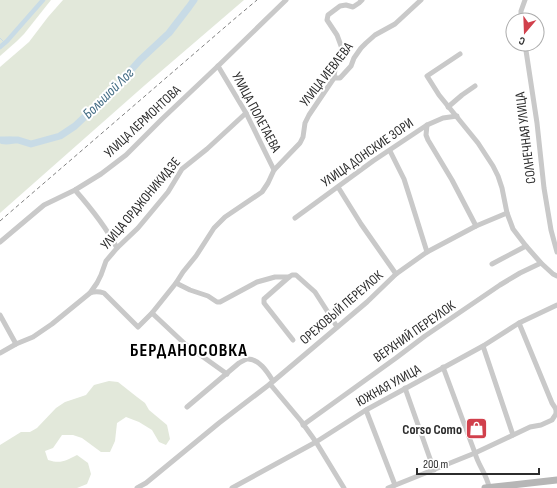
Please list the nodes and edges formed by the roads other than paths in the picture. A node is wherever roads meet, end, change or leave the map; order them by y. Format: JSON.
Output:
{"nodes":[{"id":1,"x":286,"y":0,"type":"edge"},
{"id":2,"x":362,"y":0,"type":"edge"},
{"id":3,"x":422,"y":0,"type":"edge"},
{"id":4,"x":525,"y":0,"type":"edge"},
{"id":5,"x":521,"y":12,"type":"edge"},
{"id":6,"x":526,"y":52,"type":"edge"},
{"id":7,"x":460,"y":54,"type":"dead end"},
{"id":8,"x":218,"y":66,"type":"junction"},
{"id":9,"x":334,"y":78,"type":"junction"},
{"id":10,"x":475,"y":86,"type":"dead end"},
{"id":11,"x":448,"y":107,"type":"junction"},
{"id":12,"x":246,"y":113,"type":"junction"},
{"id":13,"x":457,"y":116,"type":"junction"},
{"id":14,"x":427,"y":125,"type":"junction"},
{"id":15,"x":390,"y":150,"type":"junction"},
{"id":16,"x":274,"y":170,"type":"junction"},
{"id":17,"x":338,"y":187,"type":"junction"},
{"id":18,"x":75,"y":190,"type":"junction"},
{"id":19,"x":507,"y":213,"type":"junction"},
{"id":20,"x":295,"y":218,"type":"dead end"},
{"id":21,"x":476,"y":226,"type":"junction"},
{"id":22,"x":0,"y":242,"type":"edge"},
{"id":23,"x":526,"y":246,"type":"junction"},
{"id":24,"x":117,"y":248,"type":"junction"},
{"id":25,"x":427,"y":252,"type":"junction"},
{"id":26,"x":557,"y":252,"type":"edge"},
{"id":27,"x":541,"y":262,"type":"junction"},
{"id":28,"x":492,"y":264,"type":"dead end"},
{"id":29,"x":396,"y":274,"type":"junction"},
{"id":30,"x":557,"y":276,"type":"edge"},
{"id":31,"x":288,"y":277,"type":"junction"},
{"id":32,"x":176,"y":283,"type":"junction"},
{"id":33,"x":90,"y":293,"type":"junction"},
{"id":34,"x":557,"y":305,"type":"edge"},
{"id":35,"x":152,"y":313,"type":"junction"},
{"id":36,"x":0,"y":315,"type":"edge"},
{"id":37,"x":519,"y":323,"type":"junction"},
{"id":38,"x":337,"y":327,"type":"junction"},
{"id":39,"x":293,"y":340,"type":"dead end"},
{"id":40,"x":16,"y":344,"type":"junction"},
{"id":41,"x":483,"y":346,"type":"junction"},
{"id":42,"x":0,"y":353,"type":"edge"},
{"id":43,"x":443,"y":367,"type":"junction"},
{"id":44,"x":227,"y":374,"type":"junction"},
{"id":45,"x":272,"y":383,"type":"junction"},
{"id":46,"x":405,"y":388,"type":"junction"},
{"id":47,"x":187,"y":407,"type":"dead end"},
{"id":48,"x":557,"y":409,"type":"edge"},
{"id":49,"x":366,"y":410,"type":"junction"},
{"id":50,"x":303,"y":425,"type":"junction"},
{"id":51,"x":513,"y":435,"type":"junction"},
{"id":52,"x":316,"y":442,"type":"junction"},
{"id":53,"x":475,"y":453,"type":"junction"},
{"id":54,"x":434,"y":470,"type":"junction"},
{"id":55,"x":557,"y":480,"type":"edge"},
{"id":56,"x":395,"y":485,"type":"junction"},
{"id":57,"x":137,"y":488,"type":"edge"},
{"id":58,"x":232,"y":488,"type":"edge"},
{"id":59,"x":343,"y":488,"type":"edge"},
{"id":60,"x":388,"y":488,"type":"edge"},
{"id":61,"x":487,"y":488,"type":"edge"}],
"edges":[{"from":1,"to":8,"type":"street","name":"УЛИЦА ЛЕРМОНТОВА"},
{"from":2,"to":9,"type":"street"},
{"from":3,"to":9,"type":"street","name":"УЛИЦА ИЕВЛЕВА"},
{"from":4,"to":5,"type":"street"},
{"from":6,"to":26,"type":"street","name":"СОЛНЕЧНАЯ УЛИЦА"},
{"from":7,"to":11,"type":"street"},
{"from":8,"to":12,"type":"street","name":"УЛИЦА ПОЛЕТАЕВА"},
{"from":8,"to":18,"type":"street","name":"УЛИЦА ЛЕРМОНТОВА"},
{"from":9,"to":16,"type":"street","name":"УЛИЦА ИЕВЛЕВА"},
{"from":10,"to":11,"type":"street"},
{"from":11,"to":13,"type":"street"},
{"from":12,"to":16,"type":"street","name":"УЛИЦА ПОЛЕТАЕВА"},
{"from":12,"to":24,"type":"street","name":"УЛИЦА ОРДЖОНИКИДЗЕ"},
{"from":13,"to":14,"type":"street","name":"УЛИЦА ДОНСКИЕ ЗОРИ"},
{"from":13,"to":19,"type":"street"},
{"from":14,"to":15,"type":"street","name":"УЛИЦА ДОНСКИЕ ЗОРИ"},
{"from":14,"to":21,"type":"street"},
{"from":15,"to":17,"type":"street","name":"УЛИЦА ДОНСКИЕ ЗОРИ"},
{"from":15,"to":25,"type":"street"},
{"from":16,"to":32,"type":"street","name":"УЛИЦА ИЕВЛЕВА"},
{"from":17,"to":20,"type":"street","name":"УЛИЦА ДОНСКИЕ ЗОРИ"},
{"from":17,"to":29,"type":"street"},
{"from":18,"to":22,"type":"street","name":"УЛИЦА ЛЕРМОНТОВА"},
{"from":18,"to":24,"type":"street"},
{"from":19,"to":21,"type":"street","name":"ОРЕХОВЫЙ ПЕРЕУЛОК"},
{"from":19,"to":23,"type":"street"},
{"from":21,"to":25,"type":"street","name":"ОРЕХОВЫЙ ПЕРЕУЛОК"},
{"from":23,"to":27,"type":"street"},
{"from":23,"to":28,"type":"street"},
{"from":24,"to":33,"type":"street","name":"УЛИЦА ОРДЖОНИКИДЗЕ"},
{"from":25,"to":29,"type":"street","name":"ОРЕХОВЫЙ ПЕРЕУЛОК"},
{"from":27,"to":30,"type":"street"},
{"from":27,"to":50,"type":"street","name":"ВЕРХНИЙ ПЕРЕУЛОК"},
{"from":29,"to":38,"type":"street","name":"ОРЕХОВЫЙ ПЕРЕУЛОК"},
{"from":31,"to":32,"type":"street"},
{"from":31,"to":38,"type":"street"},
{"from":31,"to":39,"type":"street"},
{"from":32,"to":35,"type":"street","name":"УЛИЦА ИЕВЛЕВА"},
{"from":33,"to":35,"type":"street","name":"УЛИЦА ИЕВЛЕВА"},
{"from":33,"to":40,"type":"street","name":"УЛИЦА ОРДЖОНИКИДЗЕ"},
{"from":34,"to":37,"type":"street","name":"ЮЖНАЯ УЛИЦА"},
{"from":35,"to":44,"type":"street"},
{"from":36,"to":40,"type":"street"},
{"from":37,"to":41,"type":"street","name":"ЮЖНАЯ УЛИЦА"},
{"from":37,"to":48,"type":"street"},
{"from":38,"to":45,"type":"street","name":"ОРЕХОВЫЙ ПЕРЕУЛОК"},
{"from":40,"to":42,"type":"street","name":"УЛИЦА ОРДЖОНИКИДЗЕ"},
{"from":41,"to":43,"type":"street","name":"ЮЖНАЯ УЛИЦА"},
{"from":41,"to":51,"type":"street"},
{"from":43,"to":46,"type":"street","name":"ЮЖНАЯ УЛИЦА"},
{"from":43,"to":53,"type":"street"},
{"from":44,"to":45,"type":"street"},
{"from":44,"to":47,"type":"street"},
{"from":45,"to":50,"type":"street"},
{"from":45,"to":57,"type":"street","name":"ОРЕХОВЫЙ ПЕРЕУЛОК"},
{"from":46,"to":49,"type":"street","name":"ЮЖНАЯ УЛИЦА"},
{"from":46,"to":54,"type":"street"},
{"from":48,"to":51,"type":"street"},
{"from":49,"to":52,"type":"street","name":"ЮЖНАЯ УЛИЦА"},
{"from":49,"to":56,"type":"street"},
{"from":50,"to":52,"type":"street"},
{"from":51,"to":53,"type":"street"},
{"from":52,"to":58,"type":"street","name":"ЮЖНАЯ УЛИЦА"},
{"from":52,"to":59,"type":"street"},
{"from":53,"to":54,"type":"street"},
{"from":53,"to":61,"type":"street"},
{"from":54,"to":56,"type":"street"},
{"from":55,"to":61,"type":"main road"},
{"from":56,"to":60,"type":"street"}]}
